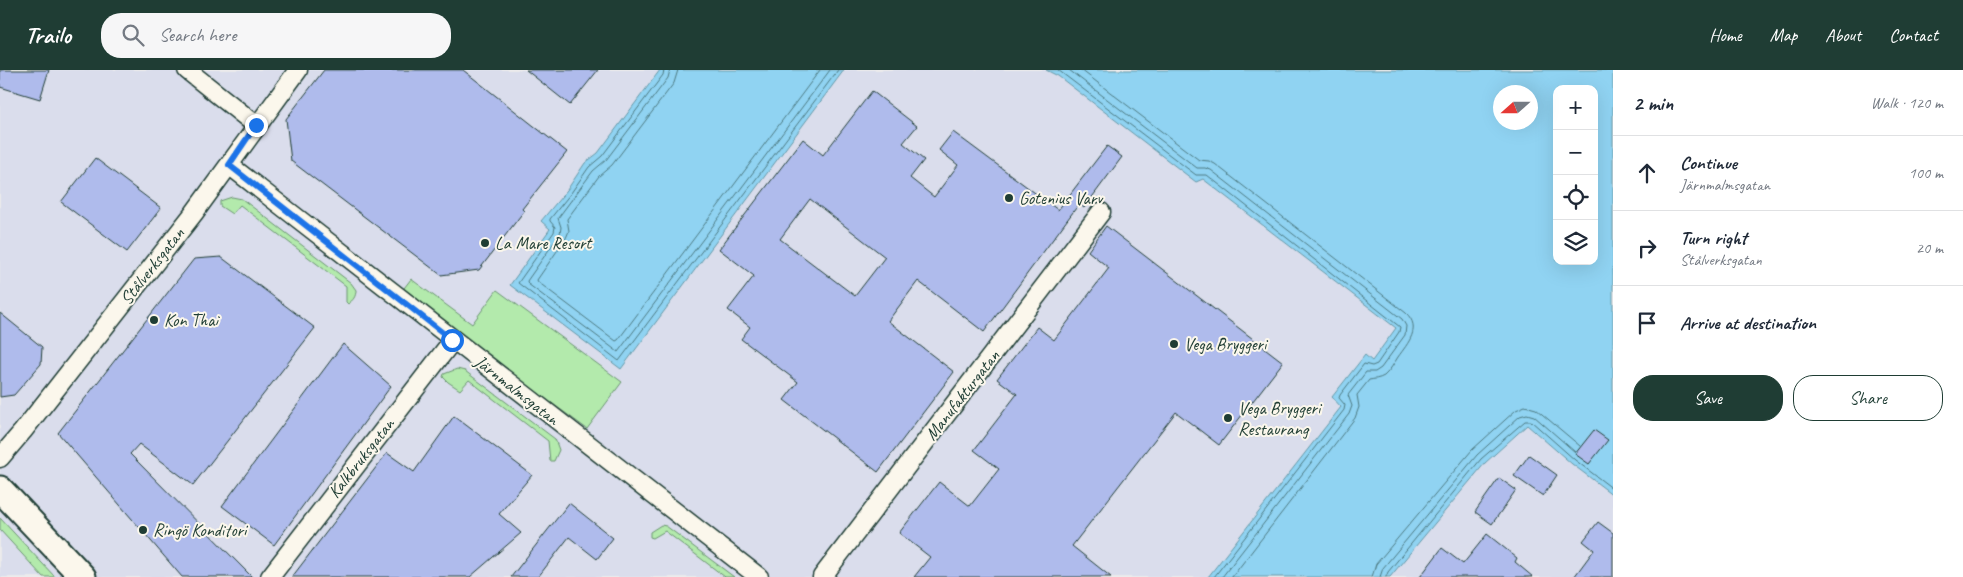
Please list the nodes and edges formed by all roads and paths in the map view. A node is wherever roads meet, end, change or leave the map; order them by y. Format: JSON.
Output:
{"nodes":[{"id":1,"x":187,"y":70,"type":"edge"},
{"id":2,"x":298,"y":70,"type":"edge"},
{"id":3,"x":256,"y":125,"type":"junction"},
{"id":4,"x":229,"y":165,"type":"junction"},
{"id":5,"x":1101,"y":212,"type":"dead end"},
{"id":6,"x":452,"y":340,"type":"junction"},
{"id":7,"x":0,"y":458,"type":"edge"},
{"id":8,"x":0,"y":490,"type":"edge"},
{"id":9,"x":83,"y":577,"type":"edge"},
{"id":10,"x":270,"y":577,"type":"edge"},
{"id":11,"x":760,"y":577,"type":"edge"},
{"id":12,"x":822,"y":577,"type":"edge"}],
"edges":[{"from":1,"to":3,"type":"street"},
{"from":2,"to":3,"type":"street","name":"Stålverksgatan"},
{"from":3,"to":4,"type":"street","name":"Stålverksgatan"},
{"from":4,"to":6,"type":"street","name":"Järnmalmsgatan"},
{"from":4,"to":7,"type":"street","name":"Stålverksgatan"},
{"from":5,"to":12,"type":"street","name":"Manufakturgatan"},
{"from":6,"to":10,"type":"street","name":"Kalkbruksgatan"},
{"from":6,"to":11,"type":"street","name":"Järnmalmsgatan"},
{"from":8,"to":9,"type":"street"}]}
